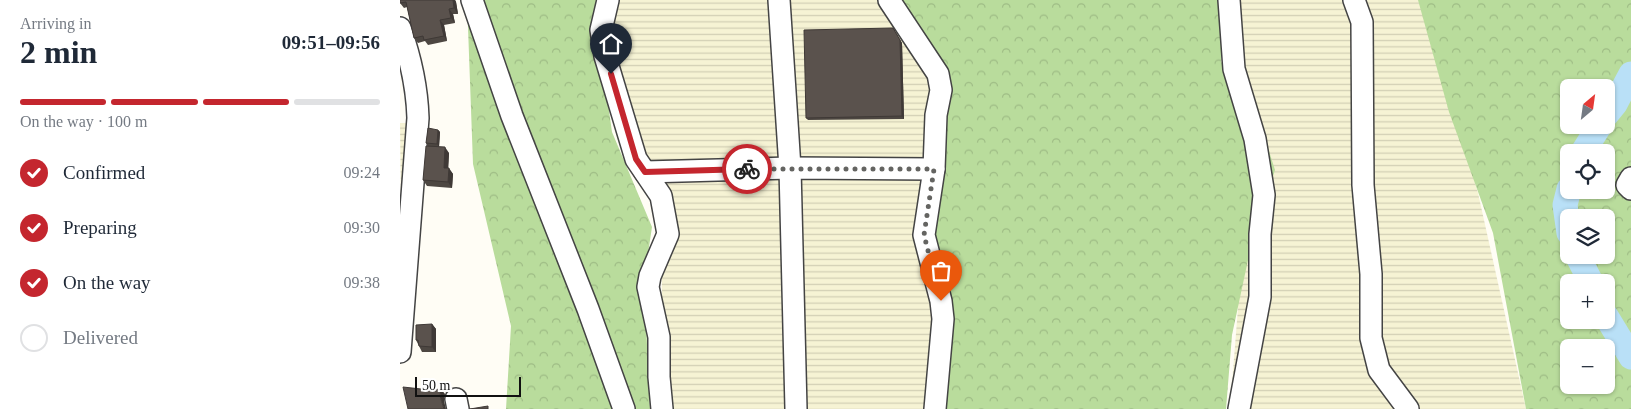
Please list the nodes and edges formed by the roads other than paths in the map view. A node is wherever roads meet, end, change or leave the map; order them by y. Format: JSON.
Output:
{"nodes":[{"id":1,"x":472,"y":0,"type":"edge"},
{"id":2,"x":608,"y":0,"type":"edge"},
{"id":3,"x":779,"y":0,"type":"edge"},
{"id":4,"x":889,"y":0,"type":"edge"},
{"id":5,"x":1229,"y":0,"type":"edge"},
{"id":6,"x":1354,"y":0,"type":"edge"},
{"id":7,"x":400,"y":28,"type":"edge"},
{"id":8,"x":790,"y":168,"type":"junction"},
{"id":9,"x":934,"y":169,"type":"junction"},
{"id":10,"x":645,"y":172,"type":"junction"},
{"id":11,"x":1631,"y":178,"type":"edge"},
{"id":12,"x":1631,"y":189,"type":"edge"},
{"id":13,"x":400,"y":352,"type":"edge"},
{"id":14,"x":624,"y":409,"type":"edge"},
{"id":15,"x":662,"y":409,"type":"edge"},
{"id":16,"x":796,"y":409,"type":"edge"},
{"id":17,"x":935,"y":409,"type":"edge"},
{"id":18,"x":1239,"y":409,"type":"edge"},
{"id":19,"x":1408,"y":409,"type":"edge"}],
"edges":[{"from":1,"to":14,"type":"street"},
{"from":2,"to":10,"type":"street"},
{"from":3,"to":8,"type":"street"},
{"from":4,"to":9,"type":"street"},
{"from":5,"to":18,"type":"street"},
{"from":6,"to":19,"type":"street"},
{"from":7,"to":13,"type":"street"},
{"from":8,"to":9,"type":"street"},
{"from":8,"to":10,"type":"street"},
{"from":8,"to":16,"type":"street"},
{"from":9,"to":17,"type":"street"},
{"from":10,"to":15,"type":"street"},
{"from":11,"to":12,"type":"street"}]}
